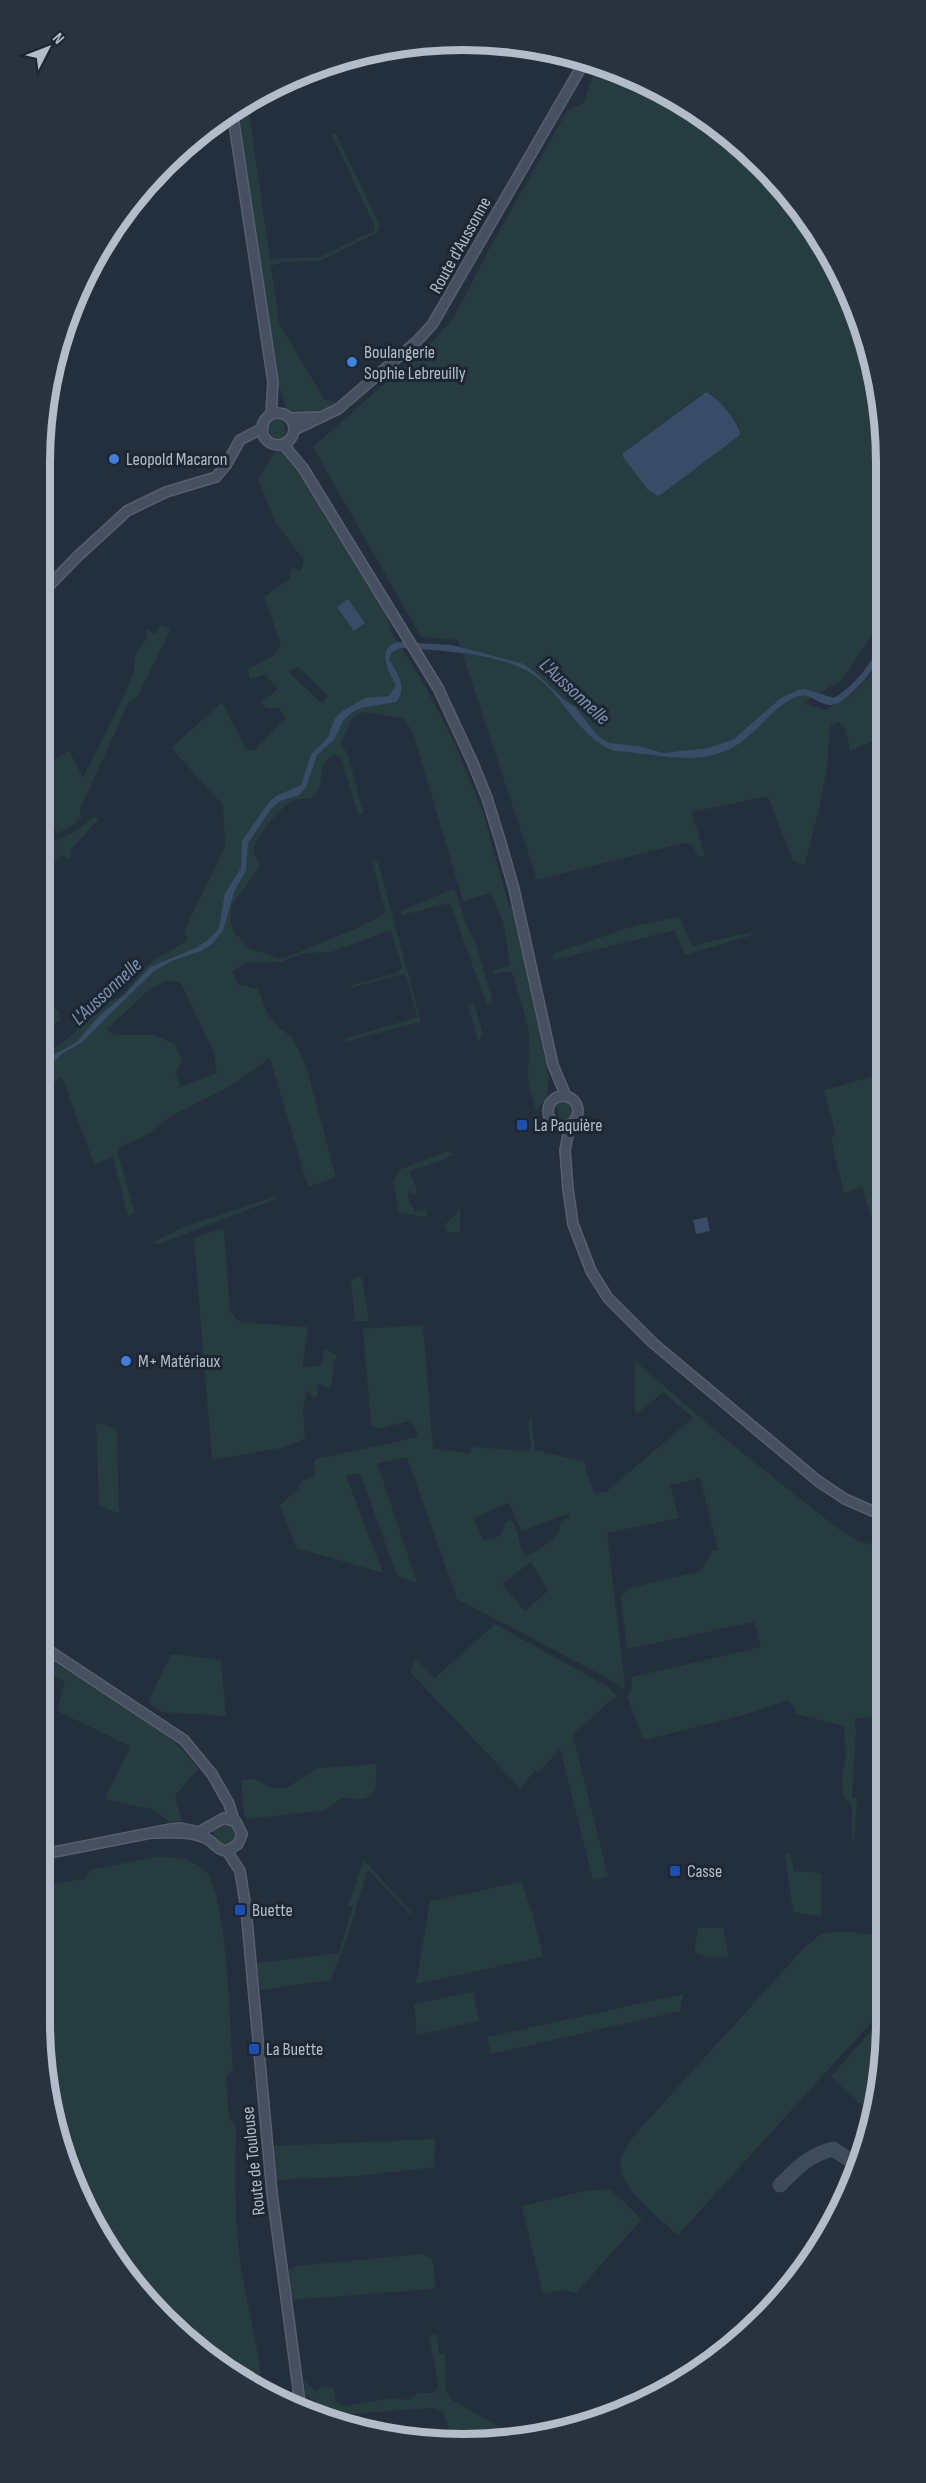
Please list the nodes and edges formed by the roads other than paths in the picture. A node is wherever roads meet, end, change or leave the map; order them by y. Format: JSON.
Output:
{"nodes":[{"id":1,"x":581,"y":67,"type":"edge"},
{"id":2,"x":233,"y":119,"type":"edge"},
{"id":3,"x":273,"y":382,"type":"junction"},
{"id":4,"x":271,"y":415,"type":"junction"},
{"id":5,"x":287,"y":416,"type":"junction"},
{"id":6,"x":325,"y":416,"type":"junction"},
{"id":7,"x":263,"y":428,"type":"junction"},
{"id":8,"x":293,"y":433,"type":"junction"},
{"id":9,"x":267,"y":440,"type":"junction"},
{"id":10,"x":283,"y":444,"type":"junction"},
{"id":11,"x":235,"y":448,"type":"junction"},
{"id":12,"x":303,"y":468,"type":"junction"},
{"id":13,"x":50,"y":585,"type":"edge"},
{"id":14,"x":553,"y":1065,"type":"junction"},
{"id":15,"x":566,"y":1096,"type":"junction"},
{"id":16,"x":554,"y":1099,"type":"junction"},
{"id":17,"x":557,"y":1125,"type":"junction"},
{"id":18,"x":570,"y":1125,"type":"junction"},
{"id":19,"x":565,"y":1150,"type":"junction"},
{"id":20,"x":876,"y":1512,"type":"edge"},
{"id":21,"x":50,"y":1651,"type":"edge"},
{"id":22,"x":165,"y":1726,"type":"junction"},
{"id":23,"x":224,"y":1818,"type":"junction"},
{"id":24,"x":234,"y":1820,"type":"junction"},
{"id":25,"x":213,"y":1824,"type":"junction"},
{"id":26,"x":155,"y":1833,"type":"junction"},
{"id":27,"x":211,"y":1842,"type":"junction"},
{"id":28,"x":238,"y":1844,"type":"junction"},
{"id":29,"x":227,"y":1851,"type":"junction"},
{"id":30,"x":50,"y":1854,"type":"edge"},
{"id":31,"x":246,"y":1909,"type":"junction"},
{"id":32,"x":300,"y":2400,"type":"edge"}],
"edges":[{"from":1,"to":6,"type":"main road","name":"Route d'Aussonne"},
{"from":2,"to":3,"type":"main road"},
{"from":3,"to":4,"type":"main road"},
{"from":3,"to":5,"type":"main road"},
{"from":4,"to":5,"type":"main road"},
{"from":4,"to":7,"type":"main road"},
{"from":5,"to":6,"type":"main road"},
{"from":5,"to":8,"type":"main road"},
{"from":6,"to":8,"type":"main road","name":"Route d'Aussonne"},
{"from":7,"to":9,"type":"main road"},
{"from":7,"to":11,"type":"main road"},
{"from":8,"to":10,"type":"main road"},
{"from":8,"to":12,"type":"main road"},
{"from":9,"to":10,"type":"main road"},
{"from":9,"to":11,"type":"main road"},
{"from":10,"to":12,"type":"main road"},
{"from":11,"to":13,"type":"main road"},
{"from":12,"to":14,"type":"main road"},
{"from":14,"to":15,"type":"main road"},
{"from":14,"to":16,"type":"main road"},
{"from":15,"to":16,"type":"main road"},
{"from":15,"to":18,"type":"main road"},
{"from":16,"to":17,"type":"main road"},
{"from":17,"to":18,"type":"main road"},
{"from":17,"to":19,"type":"main road"},
{"from":18,"to":19,"type":"main road"},
{"from":19,"to":20,"type":"main road"},
{"from":21,"to":22,"type":"main road"},
{"from":22,"to":23,"type":"main road"},
{"from":22,"to":24,"type":"main road"},
{"from":23,"to":24,"type":"main road"},
{"from":23,"to":25,"type":"main road"},
{"from":24,"to":28,"type":"main road"},
{"from":25,"to":26,"type":"main road"},
{"from":25,"to":27,"type":"main road"},
{"from":26,"to":27,"type":"main road"},
{"from":26,"to":30,"type":"main road"},
{"from":27,"to":29,"type":"main road"},
{"from":28,"to":29,"type":"main road"},
{"from":28,"to":31,"type":"main road","name":"Route de Toulouse"},
{"from":29,"to":31,"type":"main road","name":"Route de Toulouse"},
{"from":31,"to":32,"type":"main road","name":"Route de Toulouse"}]}
